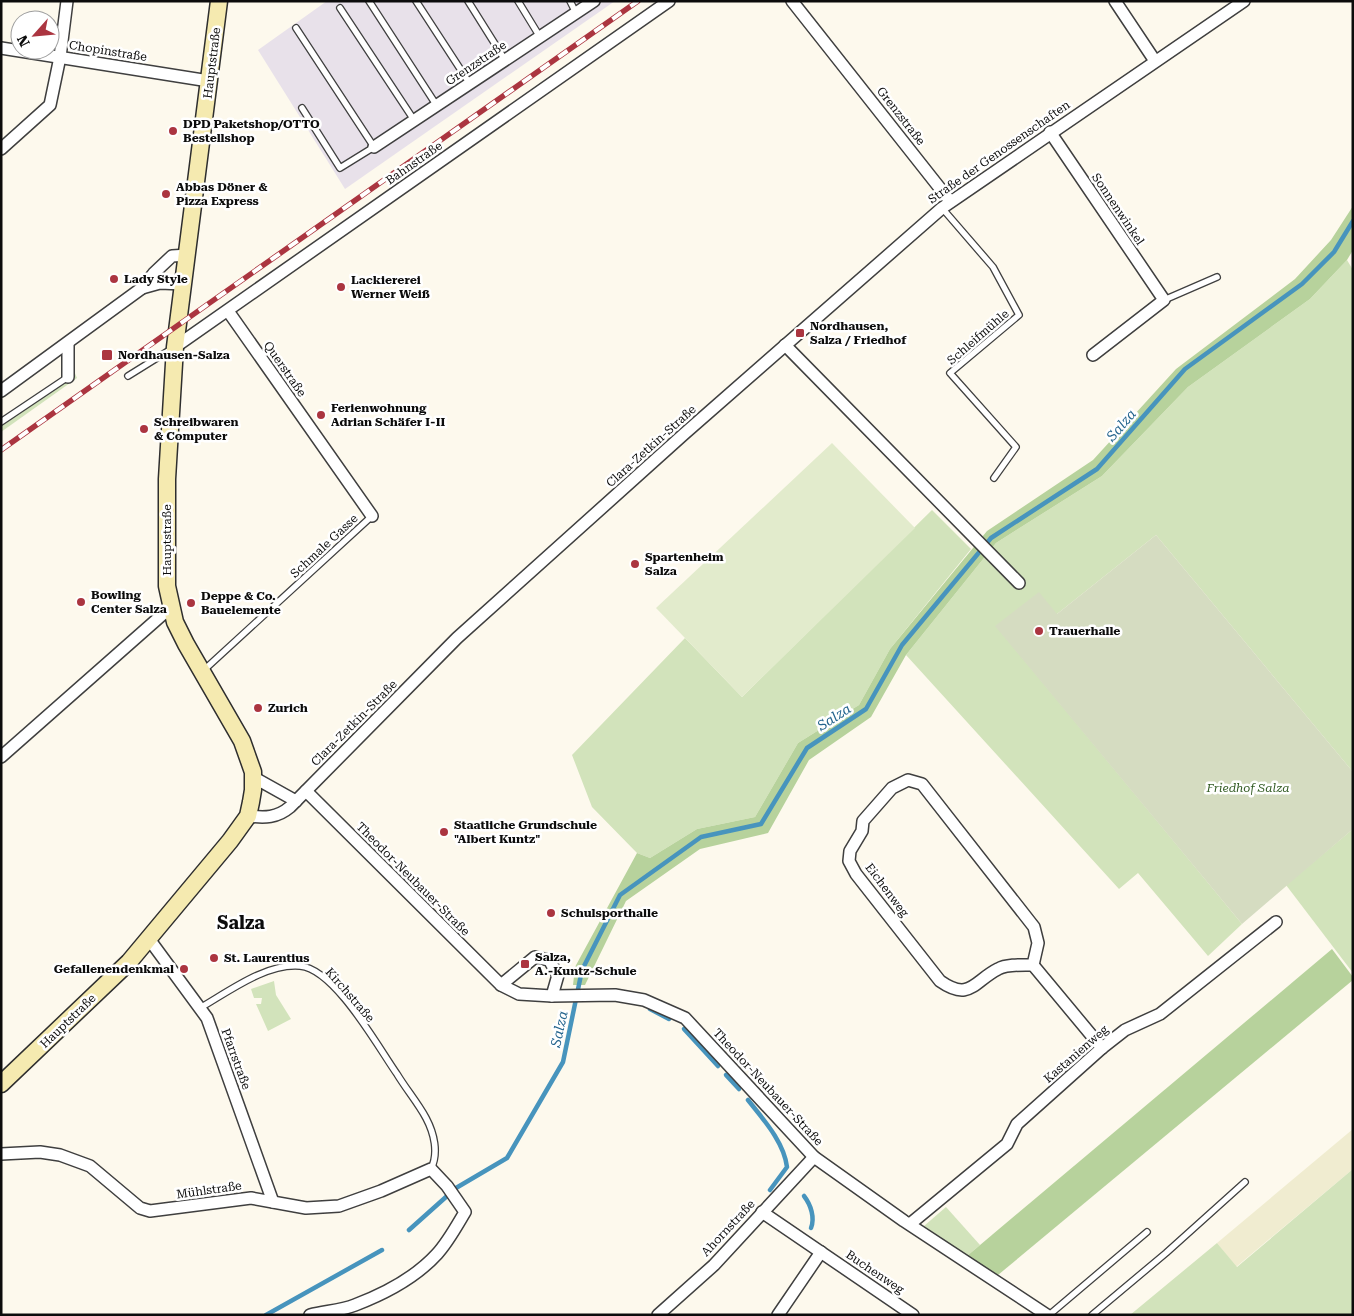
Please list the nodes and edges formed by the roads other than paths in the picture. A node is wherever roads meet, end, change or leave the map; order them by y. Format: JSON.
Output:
{"nodes":[{"id":1,"x":68,"y":1,"type":"edge"},
{"id":2,"x":219,"y":1,"type":"edge"},
{"id":3,"x":369,"y":1,"type":"edge"},
{"id":4,"x":416,"y":1,"type":"edge"},
{"id":5,"x":468,"y":1,"type":"edge"},
{"id":6,"x":518,"y":1,"type":"edge"},
{"id":7,"x":570,"y":1,"type":"edge"},
{"id":8,"x":594,"y":1,"type":"edge"},
{"id":9,"x":669,"y":1,"type":"edge"},
{"id":10,"x":792,"y":1,"type":"edge"},
{"id":11,"x":1115,"y":1,"type":"edge"},
{"id":12,"x":1244,"y":1,"type":"edge"},
{"id":13,"x":340,"y":8,"type":"dead end"},
{"id":14,"x":576,"y":13,"type":"junction"},
{"id":15,"x":296,"y":28,"type":"dead end"},
{"id":16,"x":540,"y":37,"type":"junction"},
{"id":17,"x":60,"y":57,"type":"joint"},
{"id":18,"x":59,"y":60,"type":"edge"},
{"id":19,"x":506,"y":60,"type":"junction"},
{"id":20,"x":1155,"y":61,"type":"junction"},
{"id":21,"x":209,"y":82,"type":"junction"},
{"id":22,"x":470,"y":84,"type":"junction"},
{"id":23,"x":437,"y":106,"type":"junction"},
{"id":24,"x":302,"y":108,"type":"dead end"},
{"id":25,"x":414,"y":120,"type":"junction"},
{"id":26,"x":1050,"y":132,"type":"junction"},
{"id":27,"x":374,"y":147,"type":"junction"},
{"id":28,"x":1,"y":149,"type":"edge"},
{"id":29,"x":946,"y":204,"type":"junction"},
{"id":30,"x":188,"y":255,"type":"junction"},
{"id":31,"x":1218,"y":277,"type":"dead end"},
{"id":32,"x":183,"y":284,"type":"junction"},
{"id":33,"x":142,"y":288,"type":"junction"},
{"id":34,"x":1164,"y":300,"type":"junction"},
{"id":35,"x":228,"y":311,"type":"junction"},
{"id":36,"x":68,"y":344,"type":"junction"},
{"id":37,"x":785,"y":345,"type":"junction"},
{"id":38,"x":175,"y":347,"type":"junction"},
{"id":39,"x":1093,"y":355,"type":"dead end"},
{"id":40,"x":68,"y":376,"type":"joint"},
{"id":41,"x":128,"y":376,"type":"dead end"},
{"id":42,"x":1,"y":391,"type":"edge"},
{"id":43,"x":1,"y":422,"type":"edge"},
{"id":44,"x":994,"y":478,"type":"dead end"},
{"id":45,"x":372,"y":516,"type":"joint"},
{"id":46,"x":1019,"y":583,"type":"dead end"},
{"id":47,"x":171,"y":607,"type":"junction"},
{"id":48,"x":202,"y":673,"type":"junction"},
{"id":49,"x":1,"y":757,"type":"edge"},
{"id":50,"x":253,"y":777,"type":"junction"},
{"id":51,"x":306,"y":791,"type":"junction"},
{"id":52,"x":296,"y":801,"type":"junction"},
{"id":53,"x":248,"y":816,"type":"junction"},
{"id":54,"x":1276,"y":922,"type":"dead end"},
{"id":55,"x":149,"y":939,"type":"junction"},
{"id":56,"x":1033,"y":965,"type":"junction"},
{"id":57,"x":501,"y":985,"type":"junction"},
{"id":58,"x":552,"y":996,"type":"junction"},
{"id":59,"x":200,"y":1008,"type":"junction"},
{"id":60,"x":1102,"y":1048,"type":"junction"},
{"id":61,"x":1,"y":1084,"type":"edge"},
{"id":62,"x":1,"y":1154,"type":"edge"},
{"id":63,"x":814,"y":1156,"type":"junction"},
{"id":64,"x":431,"y":1169,"type":"junction"},
{"id":65,"x":1245,"y":1182,"type":"dead end"},
{"id":66,"x":274,"y":1202,"type":"junction"},
{"id":67,"x":762,"y":1212,"type":"junction"},
{"id":68,"x":910,"y":1224,"type":"junction"},
{"id":69,"x":1147,"y":1232,"type":"dead end"},
{"id":70,"x":822,"y":1252,"type":"junction"},
{"id":71,"x":332,"y":1313,"type":"edge"},
{"id":72,"x":310,"y":1315,"type":"edge"},
{"id":73,"x":658,"y":1315,"type":"edge"},
{"id":74,"x":778,"y":1315,"type":"edge"},
{"id":75,"x":913,"y":1315,"type":"edge"},
{"id":76,"x":1048,"y":1315,"type":"edge"},
{"id":77,"x":1092,"y":1315,"type":"edge"}],
"edges":[{"from":1,"to":17,"type":"street"},
{"from":2,"to":21,"type":"street","name":"Hauptstraße"},
{"from":3,"to":23,"type":"lane"},
{"from":4,"to":22,"type":"lane"},
{"from":5,"to":19,"type":"lane"},
{"from":6,"to":16,"type":"lane"},
{"from":7,"to":14,"type":"lane"},
{"from":8,"to":14,"type":"street","name":"Grenzstraße"},
{"from":9,"to":35,"type":"street","name":"Bahnstraße"},
{"from":10,"to":29,"type":"street","name":"Grenzstraße"},
{"from":11,"to":20,"type":"street"},
{"from":12,"to":20,"type":"street","name":"Straße der Genossenschaften"},
{"from":13,"to":25,"type":"lane"},
{"from":14,"to":16,"type":"street","name":"Grenzstraße"},
{"from":15,"to":27,"type":"lane"},
{"from":16,"to":19,"type":"street","name":"Grenzstraße"},
{"from":17,"to":21,"type":"street","name":"Chopinstraße"},
{"from":18,"to":28,"type":"street"},
{"from":19,"to":22,"type":"street","name":"Grenzstraße"},
{"from":20,"to":26,"type":"street","name":"Straße der Genossenschaften"},
{"from":21,"to":30,"type":"street","name":"Hauptstraße"},
{"from":22,"to":23,"type":"street","name":"Grenzstraße"},
{"from":23,"to":25,"type":"street","name":"Grenzstraße"},
{"from":24,"to":27,"type":"lane"},
{"from":25,"to":27,"type":"street","name":"Grenzstraße"},
{"from":26,"to":29,"type":"street","name":"Straße der Genossenschaften"},
{"from":26,"to":34,"type":"street","name":"Sonnenwinkel"},
{"from":29,"to":37,"type":"street","name":"Straße der Genossenschaften"},
{"from":29,"to":44,"type":"lane","name":"Schleifmühle"},
{"from":30,"to":32,"type":"street","name":"Hauptstraße"},
{"from":30,"to":33,"type":"street"},
{"from":31,"to":34,"type":"lane"},
{"from":32,"to":33,"type":"street"},
{"from":32,"to":38,"type":"street","name":"Hauptstraße"},
{"from":33,"to":36,"type":"street"},
{"from":34,"to":39,"type":"street"},
{"from":35,"to":38,"type":"street","name":"Bahnstraße"},
{"from":35,"to":45,"type":"street","name":"Querstraße"},
{"from":36,"to":40,"type":"street"},
{"from":36,"to":42,"type":"street"},
{"from":37,"to":46,"type":"street"},
{"from":37,"to":51,"type":"street","name":"Clara-Zetkin-Straße"},
{"from":38,"to":41,"type":"lane"},
{"from":38,"to":47,"type":"street","name":"Hauptstraße"},
{"from":40,"to":43,"type":"lane"},
{"from":45,"to":48,"type":"lane","name":"Schmale Gasse"},
{"from":47,"to":48,"type":"street","name":"Hauptstraße"},
{"from":47,"to":49,"type":"street"},
{"from":48,"to":50,"type":"street","name":"Hauptstraße"},
{"from":50,"to":52,"type":"street"},
{"from":50,"to":53,"type":"street","name":"Hauptstraße"},
{"from":51,"to":52,"type":"street","name":"Clara-Zetkin-Straße"},
{"from":51,"to":57,"type":"street","name":"Theodor-Neubauer-Straße"},
{"from":52,"to":53,"type":"street","name":"Clara-Zetkin-Straße"},
{"from":53,"to":55,"type":"street","name":"Hauptstraße"},
{"from":54,"to":60,"type":"street","name":"Kastanienweg"},
{"from":55,"to":59,"type":"street","name":"Pfarrstraße"},
{"from":55,"to":61,"type":"street","name":"Hauptstraße"},
{"from":56,"to":56,"type":"street","name":"Eichenweg"},
{"from":56,"to":60,"type":"street"},
{"from":57,"to":58,"type":"street","name":"Theodor-Neubauer-Straße"},
{"from":57,"to":58,"type":"street"},
{"from":58,"to":63,"type":"street","name":"Theodor-Neubauer-Straße"},
{"from":59,"to":64,"type":"lane","name":"Kirchstraße"},
{"from":59,"to":66,"type":"street","name":"Pfarrstraße"},
{"from":60,"to":68,"type":"street","name":"Kastanienweg"},
{"from":62,"to":66,"type":"street","name":"Mühlstraße"},
{"from":63,"to":67,"type":"street","name":"Ahornstraße"},
{"from":63,"to":68,"type":"street","name":"Theodor-Neubauer-Straße"},
{"from":64,"to":66,"type":"street","name":"Mühlstraße"},
{"from":64,"to":71,"type":"street"},
{"from":65,"to":77,"type":"lane"},
{"from":67,"to":70,"type":"street","name":"Buchenweg"},
{"from":67,"to":73,"type":"street","name":"Ahornstraße"},
{"from":68,"to":76,"type":"street","name":"Theodor-Neubauer-Straße"},
{"from":69,"to":76,"type":"lane"},
{"from":70,"to":74,"type":"street"},
{"from":70,"to":75,"type":"street","name":"Buchenweg"},
{"from":71,"to":72,"type":"street"}]}
